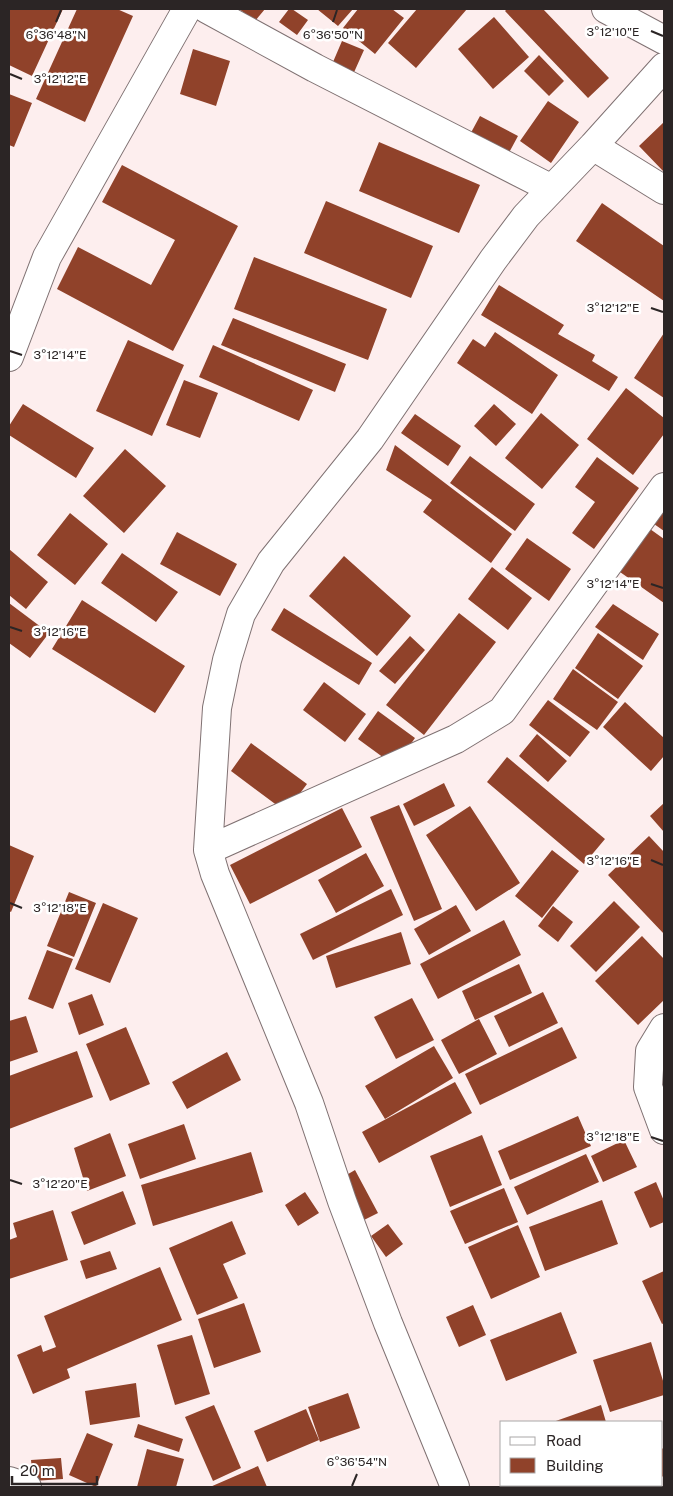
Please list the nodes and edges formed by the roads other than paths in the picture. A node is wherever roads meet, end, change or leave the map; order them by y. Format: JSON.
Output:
{"nodes":[{"id":1,"x":187,"y":9,"type":"edge"},
{"id":2,"x":208,"y":9,"type":"edge"},
{"id":3,"x":606,"y":9,"type":"edge"},
{"id":4,"x":664,"y":40,"type":"edge"},
{"id":5,"x":664,"y":66,"type":"edge"},
{"id":6,"x":593,"y":146,"type":"junction"},
{"id":7,"x":552,"y":189,"type":"junction"},
{"id":8,"x":664,"y":190,"type":"edge"},
{"id":9,"x":9,"y":357,"type":"edge"},
{"id":10,"x":664,"y":487,"type":"edge"},
{"id":11,"x":208,"y":850,"type":"junction"},
{"id":12,"x":664,"y":1028,"type":"edge"},
{"id":13,"x":664,"y":1130,"type":"edge"},
{"id":14,"x":9,"y":1481,"type":"edge"},
{"id":15,"x":27,"y":1487,"type":"edge"},
{"id":16,"x":455,"y":1487,"type":"edge"}],
"edges":[{"from":1,"to":9,"type":"street"},
{"from":2,"to":7,"type":"street"},
{"from":3,"to":4,"type":"street"},
{"from":5,"to":6,"type":"street"},
{"from":6,"to":7,"type":"street"},
{"from":6,"to":8,"type":"street"},
{"from":7,"to":11,"type":"street"},
{"from":10,"to":11,"type":"street"},
{"from":11,"to":16,"type":"street"},
{"from":12,"to":13,"type":"street"},
{"from":14,"to":15,"type":"street"}]}
